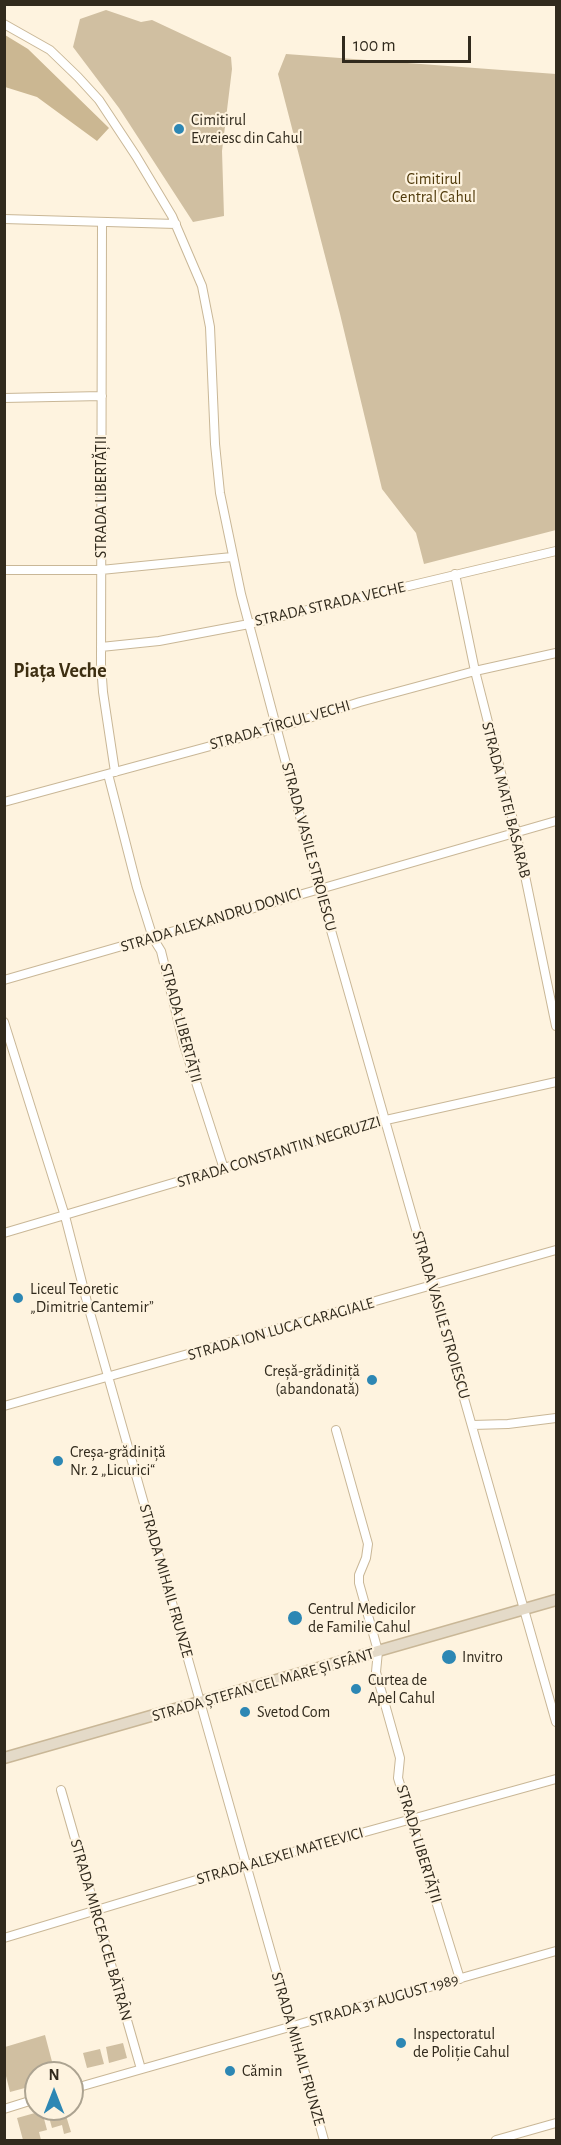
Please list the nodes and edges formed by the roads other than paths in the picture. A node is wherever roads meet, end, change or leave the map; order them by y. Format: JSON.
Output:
{"nodes":[{"id":1,"x":4,"y":24,"type":"edge"},
{"id":2,"x":4,"y":219,"type":"edge"},
{"id":3,"x":102,"y":222,"type":"junction"},
{"id":4,"x":176,"y":224,"type":"junction"},
{"id":5,"x":102,"y":396,"type":"junction"},
{"id":6,"x":4,"y":398,"type":"edge"},
{"id":7,"x":556,"y":551,"type":"edge"},
{"id":8,"x":232,"y":556,"type":"junction"},
{"id":9,"x":4,"y":570,"type":"edge"},
{"id":10,"x":101,"y":570,"type":"junction"},
{"id":11,"x":455,"y":574,"type":"junction"},
{"id":12,"x":249,"y":624,"type":"junction"},
{"id":13,"x":101,"y":647,"type":"junction"},
{"id":14,"x":556,"y":653,"type":"edge"},
{"id":15,"x":475,"y":671,"type":"junction"},
{"id":16,"x":277,"y":728,"type":"junction"},
{"id":17,"x":112,"y":773,"type":"junction"},
{"id":18,"x":4,"y":802,"type":"edge"},
{"id":19,"x":556,"y":821,"type":"edge"},
{"id":20,"x":516,"y":832,"type":"junction"},
{"id":21,"x":319,"y":888,"type":"junction"},
{"id":22,"x":153,"y":938,"type":"junction"},
{"id":23,"x":4,"y":980,"type":"edge"},
{"id":24,"x":4,"y":1022,"type":"edge"},
{"id":25,"x":556,"y":1026,"type":"edge"},
{"id":26,"x":556,"y":1082,"type":"edge"},
{"id":27,"x":386,"y":1120,"type":"junction"},
{"id":28,"x":224,"y":1169,"type":"junction"},
{"id":29,"x":65,"y":1216,"type":"junction"},
{"id":30,"x":4,"y":1233,"type":"edge"},
{"id":31,"x":556,"y":1250,"type":"edge"},
{"id":32,"x":433,"y":1285,"type":"junction"},
{"id":33,"x":109,"y":1377,"type":"junction"},
{"id":34,"x":4,"y":1407,"type":"edge"},
{"id":35,"x":556,"y":1418,"type":"edge"},
{"id":36,"x":472,"y":1425,"type":"junction"},
{"id":37,"x":336,"y":1430,"type":"dead end"},
{"id":38,"x":556,"y":1600,"type":"edge"},
{"id":39,"x":525,"y":1609,"type":"junction"},
{"id":40,"x":378,"y":1652,"type":"junction"},
{"id":41,"x":200,"y":1703,"type":"junction"},
{"id":42,"x":556,"y":1722,"type":"edge"},
{"id":43,"x":4,"y":1758,"type":"edge"},
{"id":44,"x":556,"y":1779,"type":"edge"},
{"id":45,"x":61,"y":1790,"type":"dead end"},
{"id":46,"x":410,"y":1820,"type":"junction"},
{"id":47,"x":246,"y":1865,"type":"junction"},
{"id":48,"x":94,"y":1911,"type":"junction"},
{"id":49,"x":4,"y":1938,"type":"edge"},
{"id":50,"x":556,"y":1951,"type":"edge"},
{"id":51,"x":460,"y":1979,"type":"junction"},
{"id":52,"x":291,"y":2026,"type":"junction"},
{"id":53,"x":141,"y":2069,"type":"junction"},
{"id":54,"x":84,"y":2086,"type":"edge"},
{"id":55,"x":24,"y":2103,"type":"edge"},
{"id":56,"x":4,"y":2109,"type":"edge"},
{"id":57,"x":556,"y":2123,"type":"edge"},
{"id":58,"x":324,"y":2140,"type":"edge"},
{"id":59,"x":498,"y":2140,"type":"edge"}],
"edges":[{"from":1,"to":4,"type":"street","name":"STRADA VASILE STROIESCU"},
{"from":2,"to":3,"type":"street"},
{"from":3,"to":4,"type":"street"},
{"from":3,"to":5,"type":"street","name":"STRADA LIBERTĂȚII"},
{"from":4,"to":8,"type":"street","name":"STRADA VASILE STROIESCU"},
{"from":5,"to":6,"type":"street"},
{"from":5,"to":10,"type":"street","name":"STRADA LIBERTĂȚII"},
{"from":7,"to":11,"type":"street","name":"STRADA STRADA VECHE"},
{"from":8,"to":10,"type":"street"},
{"from":8,"to":12,"type":"street","name":"STRADA VASILE STROIESCU"},
{"from":9,"to":10,"type":"street"},
{"from":10,"to":13,"type":"street","name":"STRADA LIBERTĂȚII"},
{"from":11,"to":12,"type":"street","name":"STRADA STRADA VECHE"},
{"from":11,"to":15,"type":"street","name":"STRADA MATEI BASARAB"},
{"from":12,"to":13,"type":"street","name":"STRADA STRADA VECHE"},
{"from":12,"to":16,"type":"street","name":"STRADA VASILE STROIESCU"},
{"from":13,"to":17,"type":"street","name":"STRADA LIBERTĂȚII"},
{"from":14,"to":15,"type":"street","name":"STRADA TÎRGUL VECHI"},
{"from":15,"to":16,"type":"street","name":"STRADA TÎRGUL VECHI"},
{"from":15,"to":20,"type":"street","name":"STRADA MATEI BASARAB"},
{"from":16,"to":17,"type":"street","name":"STRADA TÎRGUL VECHI"},
{"from":16,"to":21,"type":"street","name":"STRADA VASILE STROIESCU"},
{"from":17,"to":18,"type":"street","name":"STRADA TÎRGUL VECHI"},
{"from":17,"to":22,"type":"street","name":"STRADA LIBERTĂȚII"},
{"from":19,"to":20,"type":"street","name":"STRADA ALEXANDRU DONICI"},
{"from":20,"to":21,"type":"street","name":"STRADA ALEXANDRU DONICI"},
{"from":20,"to":25,"type":"street","name":"STRADA MATEI BASARAB"},
{"from":21,"to":22,"type":"street","name":"STRADA ALEXANDRU DONICI"},
{"from":21,"to":27,"type":"street","name":"STRADA VASILE STROIESCU"},
{"from":22,"to":23,"type":"street","name":"STRADA ALEXANDRU DONICI"},
{"from":22,"to":28,"type":"street","name":"STRADA LIBERTĂȚII"},
{"from":24,"to":29,"type":"street","name":"STRADA MIHAIL FRUNZE"},
{"from":26,"to":27,"type":"street","name":"STRADA CONSTANTIN NEGRUZZI"},
{"from":27,"to":28,"type":"street","name":"STRADA CONSTANTIN NEGRUZZI"},
{"from":27,"to":32,"type":"street","name":"STRADA VASILE STROIESCU"},
{"from":28,"to":29,"type":"street","name":"STRADA CONSTANTIN NEGRUZZI"},
{"from":29,"to":30,"type":"street","name":"STRADA CONSTANTIN NEGRUZZI"},
{"from":29,"to":33,"type":"street","name":"STRADA MIHAIL FRUNZE"},
{"from":31,"to":32,"type":"street","name":"STRADA ION LUCA CARAGIALE"},
{"from":32,"to":33,"type":"street","name":"STRADA ION LUCA CARAGIALE"},
{"from":32,"to":36,"type":"street","name":"STRADA VASILE STROIESCU"},
{"from":33,"to":34,"type":"street","name":"STRADA ION LUCA CARAGIALE"},
{"from":33,"to":41,"type":"street","name":"STRADA MIHAIL FRUNZE"},
{"from":35,"to":36,"type":"street"},
{"from":36,"to":39,"type":"street","name":"STRADA VASILE STROIESCU"},
{"from":37,"to":40,"type":"street","name":"STRADA LIBERTĂȚII"},
{"from":38,"to":39,"type":"main road","name":"STRADA ȘTEFAN CEL MARE ȘI SFÂNT"},
{"from":39,"to":40,"type":"main road","name":"STRADA ȘTEFAN CEL MARE ȘI SFÂNT"},
{"from":39,"to":42,"type":"street","name":"STRADA VASILE STROIESCU"},
{"from":40,"to":41,"type":"main road","name":"STRADA ȘTEFAN CEL MARE ȘI SFÂNT"},
{"from":40,"to":46,"type":"street","name":"STRADA LIBERTĂȚII"},
{"from":41,"to":43,"type":"main road","name":"STRADA ȘTEFAN CEL MARE ȘI SFÂNT"},
{"from":41,"to":47,"type":"street","name":"STRADA MIHAIL FRUNZE"},
{"from":44,"to":46,"type":"street","name":"STRADA ALEXEI MATEEVICI"},
{"from":45,"to":48,"type":"street","name":"STRADA MIRCEA CEL BĂTRÂN"},
{"from":46,"to":47,"type":"street","name":"STRADA ALEXEI MATEEVICI"},
{"from":46,"to":51,"type":"street","name":"STRADA LIBERTĂȚII"},
{"from":47,"to":48,"type":"street","name":"STRADA ALEXEI MATEEVICI"},
{"from":47,"to":52,"type":"street","name":"STRADA MIHAIL FRUNZE"},
{"from":48,"to":49,"type":"street","name":"STRADA ALEXEI MATEEVICI"},
{"from":48,"to":53,"type":"street","name":"STRADA MIRCEA CEL BĂTRÂN"},
{"from":50,"to":51,"type":"street","name":"STRADA 31 AUGUST 1989"},
{"from":51,"to":52,"type":"street","name":"STRADA 31 AUGUST 1989"},
{"from":52,"to":53,"type":"street","name":"STRADA 31 AUGUST 1989"},
{"from":52,"to":58,"type":"street","name":"STRADA MIHAIL FRUNZE"},
{"from":53,"to":54,"type":"street","name":"STRADA 31 AUGUST 1989"},
{"from":55,"to":56,"type":"street"},
{"from":57,"to":59,"type":"street"}]}
